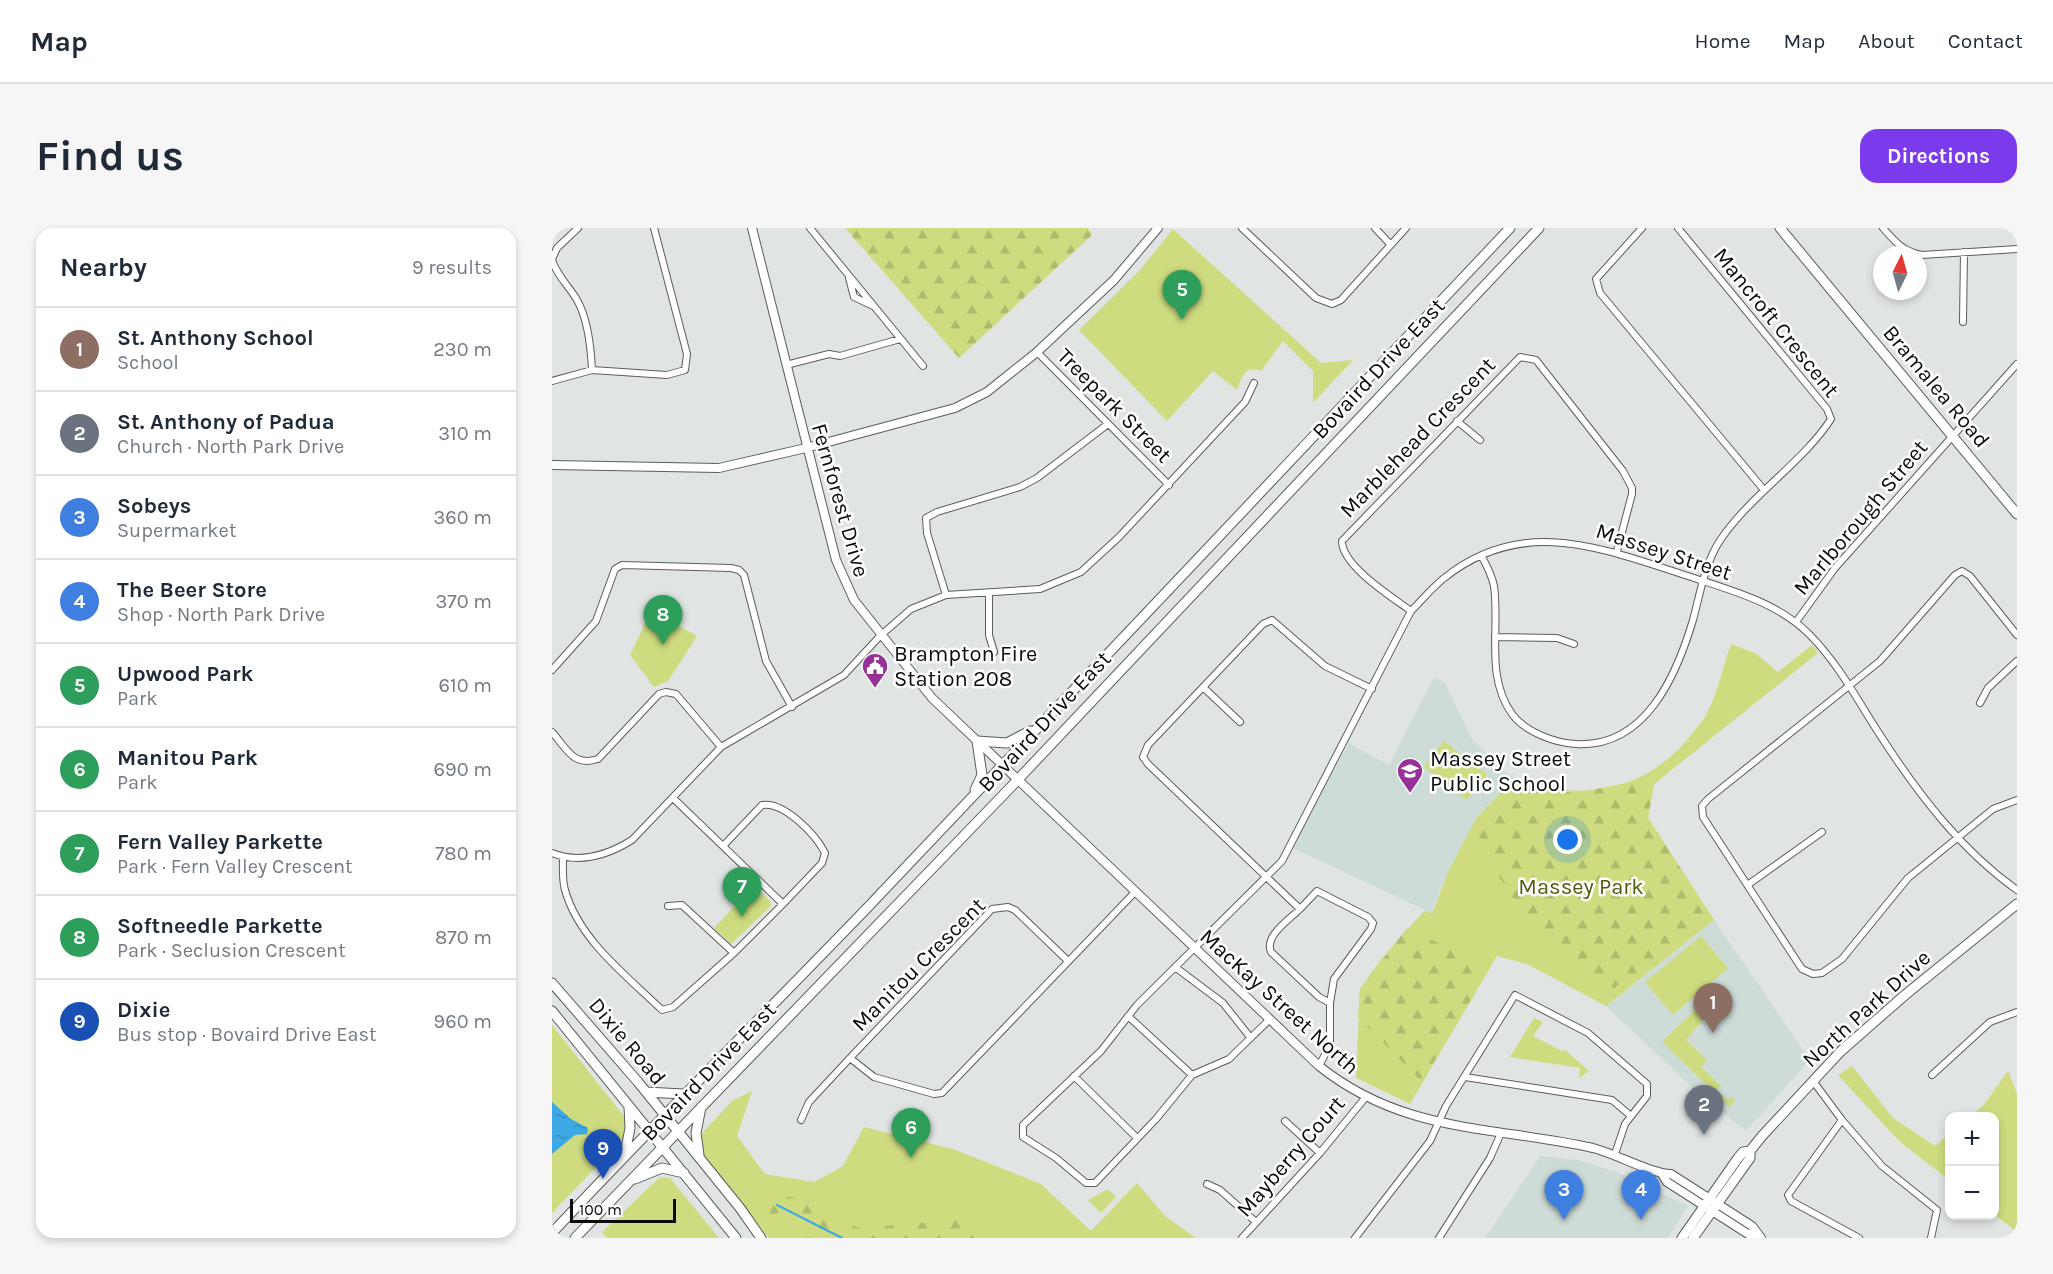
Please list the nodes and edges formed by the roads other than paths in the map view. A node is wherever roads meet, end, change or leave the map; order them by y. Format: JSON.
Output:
{"nodes":[{"id":1,"x":578,"y":228,"type":"edge"},
{"id":2,"x":654,"y":228,"type":"edge"},
{"id":3,"x":752,"y":228,"type":"edge"},
{"id":4,"x":810,"y":228,"type":"edge"},
{"id":5,"x":1242,"y":228,"type":"edge"},
{"id":6,"x":1375,"y":228,"type":"edge"},
{"id":7,"x":1406,"y":228,"type":"edge"},
{"id":8,"x":1510,"y":228,"type":"edge"},
{"id":9,"x":1539,"y":228,"type":"edge"},
{"id":10,"x":1642,"y":228,"type":"edge"},
{"id":11,"x":1678,"y":228,"type":"edge"},
{"id":12,"x":1780,"y":228,"type":"edge"},
{"id":13,"x":1883,"y":228,"type":"edge"},
{"id":14,"x":1155,"y":229,"type":"edge"},
{"id":15,"x":1390,"y":244,"type":"junction"},
{"id":16,"x":2017,"y":249,"type":"edge"},
{"id":17,"x":1964,"y":252,"type":"junction"},
{"id":18,"x":552,"y":260,"type":"edge"},
{"id":19,"x":1963,"y":322,"type":"dead end"},
{"id":20,"x":900,"y":339,"type":"junction"},
{"id":21,"x":1037,"y":352,"type":"junction"},
{"id":22,"x":786,"y":364,"type":"junction"},
{"id":23,"x":2017,"y":364,"type":"edge"},
{"id":24,"x":923,"y":366,"type":"dead end"},
{"id":25,"x":592,"y":370,"type":"junction"},
{"id":26,"x":552,"y":381,"type":"edge"},
{"id":27,"x":1254,"y":383,"type":"dead end"},
{"id":28,"x":1457,"y":421,"type":"junction"},
{"id":29,"x":1108,"y":424,"type":"junction"},
{"id":30,"x":1952,"y":436,"type":"junction"},
{"id":31,"x":1480,"y":441,"type":"dead end"},
{"id":32,"x":806,"y":448,"type":"junction"},
{"id":33,"x":552,"y":465,"type":"edge"},
{"id":34,"x":1169,"y":484,"type":"junction"},
{"id":35,"x":1764,"y":490,"type":"junction"},
{"id":36,"x":2017,"y":514,"type":"edge"},
{"id":37,"x":1617,"y":551,"type":"junction"},
{"id":38,"x":1482,"y":557,"type":"junction"},
{"id":39,"x":1704,"y":582,"type":"junction"},
{"id":40,"x":989,"y":593,"type":"junction"},
{"id":41,"x":946,"y":595,"type":"junction"},
{"id":42,"x":1411,"y":611,"type":"junction"},
{"id":43,"x":1796,"y":622,"type":"junction"},
{"id":44,"x":2017,"y":635,"type":"edge"},
{"id":45,"x":880,"y":636,"type":"junction"},
{"id":46,"x":1495,"y":637,"type":"junction"},
{"id":47,"x":1574,"y":644,"type":"dead end"},
{"id":48,"x":994,"y":652,"type":"dead end"},
{"id":49,"x":2017,"y":661,"type":"edge"},
{"id":50,"x":552,"y":670,"type":"edge"},
{"id":51,"x":1849,"y":686,"type":"junction"},
{"id":52,"x":1204,"y":688,"type":"junction"},
{"id":53,"x":1372,"y":688,"type":"junction"},
{"id":54,"x":1980,"y":703,"type":"dead end"},
{"id":55,"x":792,"y":707,"type":"junction"},
{"id":56,"x":1240,"y":722,"type":"dead end"},
{"id":57,"x":1040,"y":726,"type":"junction"},
{"id":58,"x":552,"y":732,"type":"edge"},
{"id":59,"x":977,"y":741,"type":"junction"},
{"id":60,"x":721,"y":747,"type":"junction"},
{"id":61,"x":1002,"y":766,"type":"junction"},
{"id":62,"x":1016,"y":780,"type":"junction"},
{"id":63,"x":673,"y":798,"type":"junction"},
{"id":64,"x":971,"y":799,"type":"junction"},
{"id":65,"x":2017,"y":800,"type":"edge"},
{"id":66,"x":1822,"y":832,"type":"dead end"},
{"id":67,"x":1958,"y":838,"type":"junction"},
{"id":68,"x":723,"y":846,"type":"junction"},
{"id":69,"x":552,"y":853,"type":"edge"},
{"id":70,"x":563,"y":858,"type":"junction"},
{"id":71,"x":1266,"y":878,"type":"junction"},
{"id":72,"x":1749,"y":884,"type":"junction"},
{"id":73,"x":2017,"y":890,"type":"edge"},
{"id":74,"x":1136,"y":891,"type":"junction"},
{"id":75,"x":783,"y":904,"type":"junction"},
{"id":76,"x":2017,"y":904,"type":"edge"},
{"id":77,"x":668,"y":906,"type":"dead end"},
{"id":78,"x":1300,"y":909,"type":"junction"},
{"id":79,"x":1196,"y":948,"type":"junction"},
{"id":80,"x":734,"y":953,"type":"junction"},
{"id":81,"x":1068,"y":961,"type":"junction"},
{"id":82,"x":1175,"y":967,"type":"junction"},
{"id":83,"x":552,"y":983,"type":"edge"},
{"id":84,"x":1330,"y":1003,"type":"junction"},
{"id":85,"x":552,"y":1011,"type":"edge"},
{"id":86,"x":2017,"y":1012,"type":"edge"},
{"id":87,"x":1128,"y":1016,"type":"junction"},
{"id":88,"x":1270,"y":1019,"type":"junction"},
{"id":89,"x":1250,"y":1037,"type":"junction"},
{"id":90,"x":850,"y":1058,"type":"junction"},
{"id":91,"x":1319,"y":1066,"type":"junction"},
{"id":92,"x":1192,"y":1075,"type":"junction"},
{"id":93,"x":1932,"y":1075,"type":"dead end"},
{"id":94,"x":1074,"y":1076,"type":"junction"},
{"id":95,"x":1465,"y":1077,"type":"junction"},
{"id":96,"x":1813,"y":1081,"type":"junction"},
{"id":97,"x":646,"y":1092,"type":"junction"},
{"id":98,"x":683,"y":1094,"type":"junction"},
{"id":99,"x":1365,"y":1098,"type":"junction"},
{"id":100,"x":702,"y":1105,"type":"junction"},
{"id":101,"x":629,"y":1106,"type":"junction"},
{"id":102,"x":663,"y":1115,"type":"junction"},
{"id":103,"x":1631,"y":1116,"type":"junction"},
{"id":104,"x":801,"y":1120,"type":"dead end"},
{"id":105,"x":1842,"y":1120,"type":"junction"},
{"id":106,"x":1285,"y":1121,"type":"dead end"},
{"id":107,"x":1438,"y":1123,"type":"junction"},
{"id":108,"x":649,"y":1130,"type":"junction"},
{"id":109,"x":677,"y":1131,"type":"junction"},
{"id":110,"x":1501,"y":1133,"type":"junction"},
{"id":111,"x":1137,"y":1138,"type":"junction"},
{"id":112,"x":662,"y":1147,"type":"junction"},
{"id":113,"x":1320,"y":1153,"type":"junction"},
{"id":114,"x":1615,"y":1154,"type":"junction"},
{"id":115,"x":624,"y":1156,"type":"junction"},
{"id":116,"x":699,"y":1158,"type":"junction"},
{"id":117,"x":684,"y":1173,"type":"junction"},
{"id":118,"x":628,"y":1183,"type":"junction"},
{"id":119,"x":1207,"y":1184,"type":"dead end"},
{"id":120,"x":1710,"y":1205,"type":"junction"},
{"id":121,"x":1256,"y":1222,"type":"junction"},
{"id":122,"x":552,"y":1233,"type":"edge"},
{"id":123,"x":1758,"y":1236,"type":"edge"},
{"id":124,"x":575,"y":1238,"type":"edge"},
{"id":125,"x":736,"y":1238,"type":"edge"},
{"id":126,"x":761,"y":1238,"type":"edge"},
{"id":127,"x":1242,"y":1238,"type":"edge"},
{"id":128,"x":1355,"y":1238,"type":"edge"},
{"id":129,"x":1439,"y":1238,"type":"edge"},
{"id":130,"x":1682,"y":1238,"type":"edge"},
{"id":131,"x":1693,"y":1238,"type":"edge"},
{"id":132,"x":1859,"y":1238,"type":"edge"},
{"id":133,"x":1931,"y":1238,"type":"edge"}],
"edges":[{"from":1,"to":18,"type":"street"},
{"from":2,"to":25,"type":"street"},
{"from":3,"to":22,"type":"street","name":"Fernforest Drive"},
{"from":4,"to":20,"type":"street"},
{"from":5,"to":15,"type":"street"},
{"from":6,"to":15,"type":"street"},
{"from":7,"to":15,"type":"street"},
{"from":8,"to":57,"type":"main road","name":"Bovaird Drive East"},
{"from":9,"to":62,"type":"main road","name":"Bovaird Drive East"},
{"from":10,"to":35,"type":"street"},
{"from":11,"to":35,"type":"street","name":"Mancroft Crescent"},
{"from":12,"to":30,"type":"main road","name":"Bramalea Road"},
{"from":13,"to":17,"type":"street"},
{"from":14,"to":21,"type":"street"},
{"from":16,"to":17,"type":"street"},
{"from":17,"to":19,"type":"street"},
{"from":18,"to":25,"type":"street"},
{"from":20,"to":22,"type":"street"},
{"from":20,"to":24,"type":"street"},
{"from":21,"to":29,"type":"street","name":"Treepark Street"},
{"from":21,"to":32,"type":"street"},
{"from":22,"to":32,"type":"street","name":"Fernforest Drive"},
{"from":23,"to":30,"type":"street","name":"Marlborough Street"},
{"from":25,"to":26,"type":"street"},
{"from":27,"to":34,"type":"street"},
{"from":28,"to":31,"type":"street"},
{"from":28,"to":37,"type":"street","name":"Marblehead Crescent"},
{"from":28,"to":42,"type":"street","name":"Marblehead Crescent"},
{"from":29,"to":34,"type":"street","name":"Treepark Street"},
{"from":29,"to":41,"type":"street"},
{"from":30,"to":36,"type":"main road","name":"Bramalea Road"},
{"from":30,"to":43,"type":"street","name":"Marlborough Street"},
{"from":32,"to":33,"type":"street"},
{"from":32,"to":45,"type":"street","name":"Fernforest Drive"},
{"from":34,"to":40,"type":"street"},
{"from":35,"to":39,"type":"street","name":"Mancroft Crescent"},
{"from":37,"to":38,"type":"street","name":"Massey Street"},
{"from":37,"to":39,"type":"street","name":"Massey Street"},
{"from":38,"to":42,"type":"street","name":"Massey Street"},
{"from":38,"to":46,"type":"street","name":"Mancroft Crescent"},
{"from":39,"to":43,"type":"street","name":"Massey Street"},
{"from":39,"to":46,"type":"street","name":"Mancroft Crescent"},
{"from":40,"to":41,"type":"street"},
{"from":40,"to":48,"type":"street"},
{"from":41,"to":45,"type":"street"},
{"from":42,"to":53,"type":"street","name":"Massey Street"},
{"from":43,"to":51,"type":"street","name":"Massey Street"},
{"from":44,"to":51,"type":"street"},
{"from":45,"to":55,"type":"street"},
{"from":45,"to":59,"type":"street","name":"Fernforest Drive"},
{"from":46,"to":47,"type":"street"},
{"from":49,"to":54,"type":"street"},
{"from":50,"to":55,"type":"street"},
{"from":51,"to":67,"type":"street","name":"Massey Street"},
{"from":51,"to":72,"type":"street"},
{"from":52,"to":53,"type":"street"},
{"from":52,"to":56,"type":"street"},
{"from":52,"to":71,"type":"street"},
{"from":53,"to":71,"type":"street","name":"Massey Street"},
{"from":55,"to":60,"type":"street"},
{"from":57,"to":59,"type":"main road"},
{"from":57,"to":61,"type":"main road","name":"Bovaird Drive East"},
{"from":58,"to":60,"type":"street"},
{"from":59,"to":61,"type":"street","name":"Fernforest Drive"},
{"from":59,"to":64,"type":"main road"},
{"from":60,"to":63,"type":"street"},
{"from":61,"to":62,"type":"street","name":"MacKay Street North"},
{"from":61,"to":64,"type":"main road","name":"Bovaird Drive East"},
{"from":62,"to":74,"type":"street","name":"MacKay Street North"},
{"from":62,"to":100,"type":"main road","name":"Bovaird Drive East"},
{"from":63,"to":68,"type":"street"},
{"from":63,"to":70,"type":"street"},
{"from":64,"to":98,"type":"main road","name":"Bovaird Drive East"},
{"from":65,"to":67,"type":"street"},
{"from":66,"to":72,"type":"street"},
{"from":67,"to":72,"type":"street"},
{"from":67,"to":73,"type":"street","name":"Massey Street"},
{"from":68,"to":75,"type":"street"},
{"from":68,"to":75,"type":"street"},
{"from":69,"to":70,"type":"street"},
{"from":70,"to":80,"type":"street"},
{"from":71,"to":78,"type":"street"},
{"from":71,"to":79,"type":"street","name":"Massey Street"},
{"from":74,"to":79,"type":"street","name":"MacKay Street North"},
{"from":74,"to":81,"type":"street","name":"Manitou Crescent"},
{"from":75,"to":80,"type":"street"},
{"from":76,"to":96,"type":"main road","name":"North Park Drive"},
{"from":77,"to":80,"type":"street"},
{"from":78,"to":84,"type":"street"},
{"from":78,"to":84,"type":"street"},
{"from":79,"to":82,"type":"street","name":"Massey Street"},
{"from":79,"to":88,"type":"street","name":"MacKay Street North"},
{"from":81,"to":90,"type":"street","name":"Manitou Crescent"},
{"from":81,"to":90,"type":"street","name":"Manitou Crescent"},
{"from":82,"to":87,"type":"street","name":"Massey Street"},
{"from":82,"to":89,"type":"street"},
{"from":83,"to":97,"type":"main road","name":"Dixie Road"},
{"from":84,"to":91,"type":"street"},
{"from":85,"to":101,"type":"main road","name":"Dixie Road"},
{"from":86,"to":93,"type":"street"},
{"from":87,"to":92,"type":"street"},
{"from":87,"to":94,"type":"street","name":"Massey Street"},
{"from":88,"to":89,"type":"street"},
{"from":88,"to":91,"type":"street","name":"MacKay Street North"},
{"from":89,"to":92,"type":"street"},
{"from":90,"to":104,"type":"street","name":"Manitou Crescent"},
{"from":91,"to":99,"type":"street","name":"MacKay Street North"},
{"from":92,"to":111,"type":"street"},
{"from":94,"to":111,"type":"street"},
{"from":94,"to":111,"type":"street","name":"Massey Street"},
{"from":95,"to":103,"type":"street"},
{"from":95,"to":103,"type":"street"},
{"from":95,"to":107,"type":"street"},
{"from":96,"to":105,"type":"street"},
{"from":96,"to":120,"type":"main road","name":"North Park Drive"},
{"from":97,"to":98,"type":"main road"},
{"from":97,"to":102,"type":"main road","name":"Dixie Road"},
{"from":98,"to":102,"type":"main road","name":"Bovaird Drive East"},
{"from":99,"to":107,"type":"street","name":"MacKay Street North"},
{"from":99,"to":113,"type":"street","name":"Mayberry Court"},
{"from":100,"to":109,"type":"main road","name":"Bovaird Drive East"},
{"from":100,"to":116,"type":"main road"},
{"from":101,"to":108,"type":"main road","name":"Dixie Road"},
{"from":101,"to":115,"type":"main road"},
{"from":102,"to":108,"type":"main road","name":"Bovaird Drive East"},
{"from":102,"to":109,"type":"main road","name":"Dixie Road"},
{"from":103,"to":114,"type":"street"},
{"from":105,"to":132,"type":"street"},
{"from":105,"to":133,"type":"street"},
{"from":106,"to":113,"type":"street"},
{"from":107,"to":110,"type":"street","name":"MacKay Street North"},
{"from":107,"to":128,"type":"street"},
{"from":108,"to":112,"type":"main road","name":"Dixie Road"},
{"from":108,"to":115,"type":"main road","name":"Bovaird Drive East"},
{"from":109,"to":112,"type":"main road","name":"Bovaird Drive East"},
{"from":109,"to":116,"type":"main road","name":"Dixie Road"},
{"from":110,"to":114,"type":"street","name":"MacKay Street North"},
{"from":110,"to":129,"type":"street"},
{"from":112,"to":117,"type":"main road","name":"Dixie Road"},
{"from":112,"to":118,"type":"main road","name":"Bovaird Drive East"},
{"from":113,"to":121,"type":"street","name":"Mayberry Court"},
{"from":114,"to":120,"type":"street","name":"MacKay Street North"},
{"from":115,"to":122,"type":"main road","name":"Bovaird Drive East"},
{"from":116,"to":126,"type":"main road","name":"Dixie Road"},
{"from":117,"to":118,"type":"main road"},
{"from":117,"to":125,"type":"main road","name":"Dixie Road"},
{"from":118,"to":124,"type":"main road","name":"Bovaird Drive East"},
{"from":119,"to":121,"type":"street"},
{"from":120,"to":123,"type":"street","name":"MacKay Street North"},
{"from":120,"to":130,"type":"main road","name":"North Park Drive"},
{"from":120,"to":131,"type":"main road","name":"North Park Drive"},
{"from":121,"to":127,"type":"street","name":"Mayberry Court"}]}
